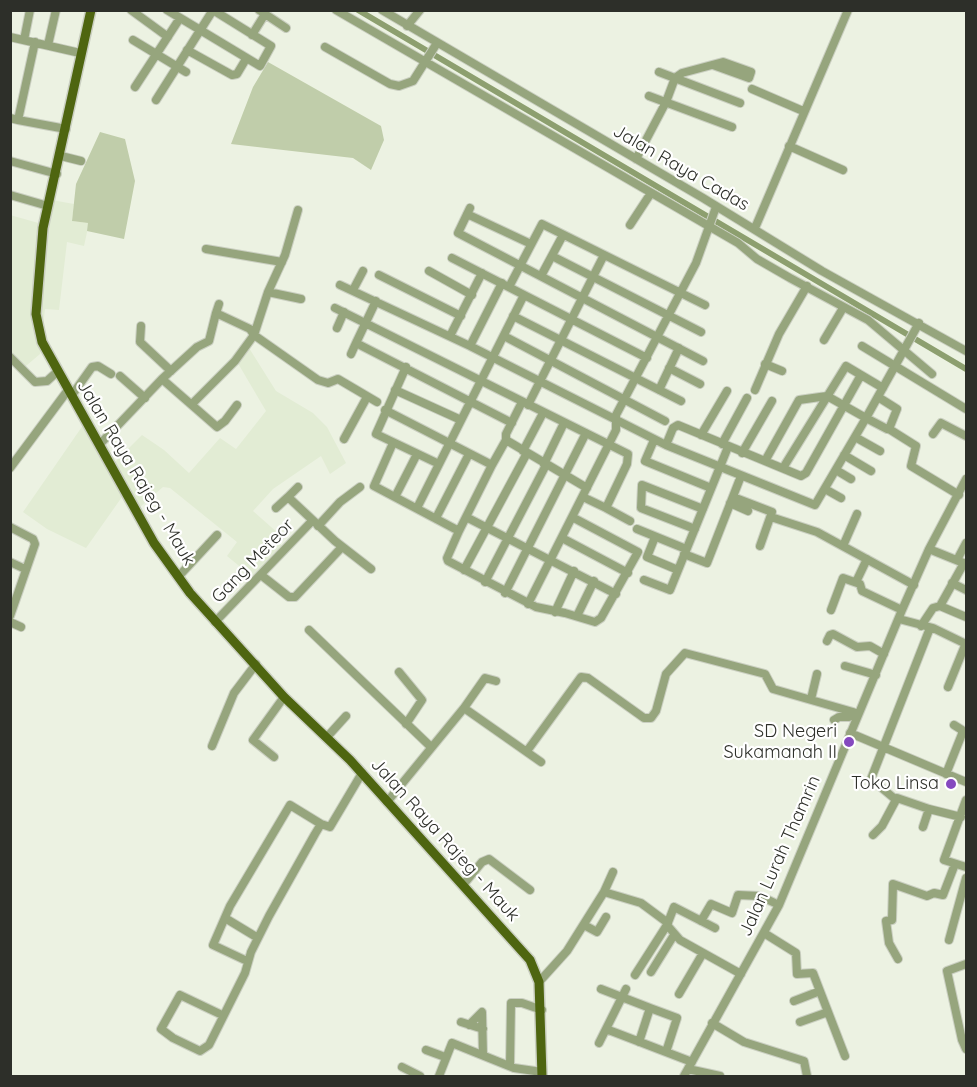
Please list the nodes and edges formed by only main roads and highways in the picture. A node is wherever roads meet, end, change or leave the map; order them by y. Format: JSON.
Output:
{"nodes":[{"id":1,"x":91,"y":10,"type":"edge"},
{"id":2,"x":542,"y":1074,"type":"edge"}],
"edges":[{"from":1,"to":2,"type":"main road","name":"Jalan Raya Rajeg - Mauk"}]}
